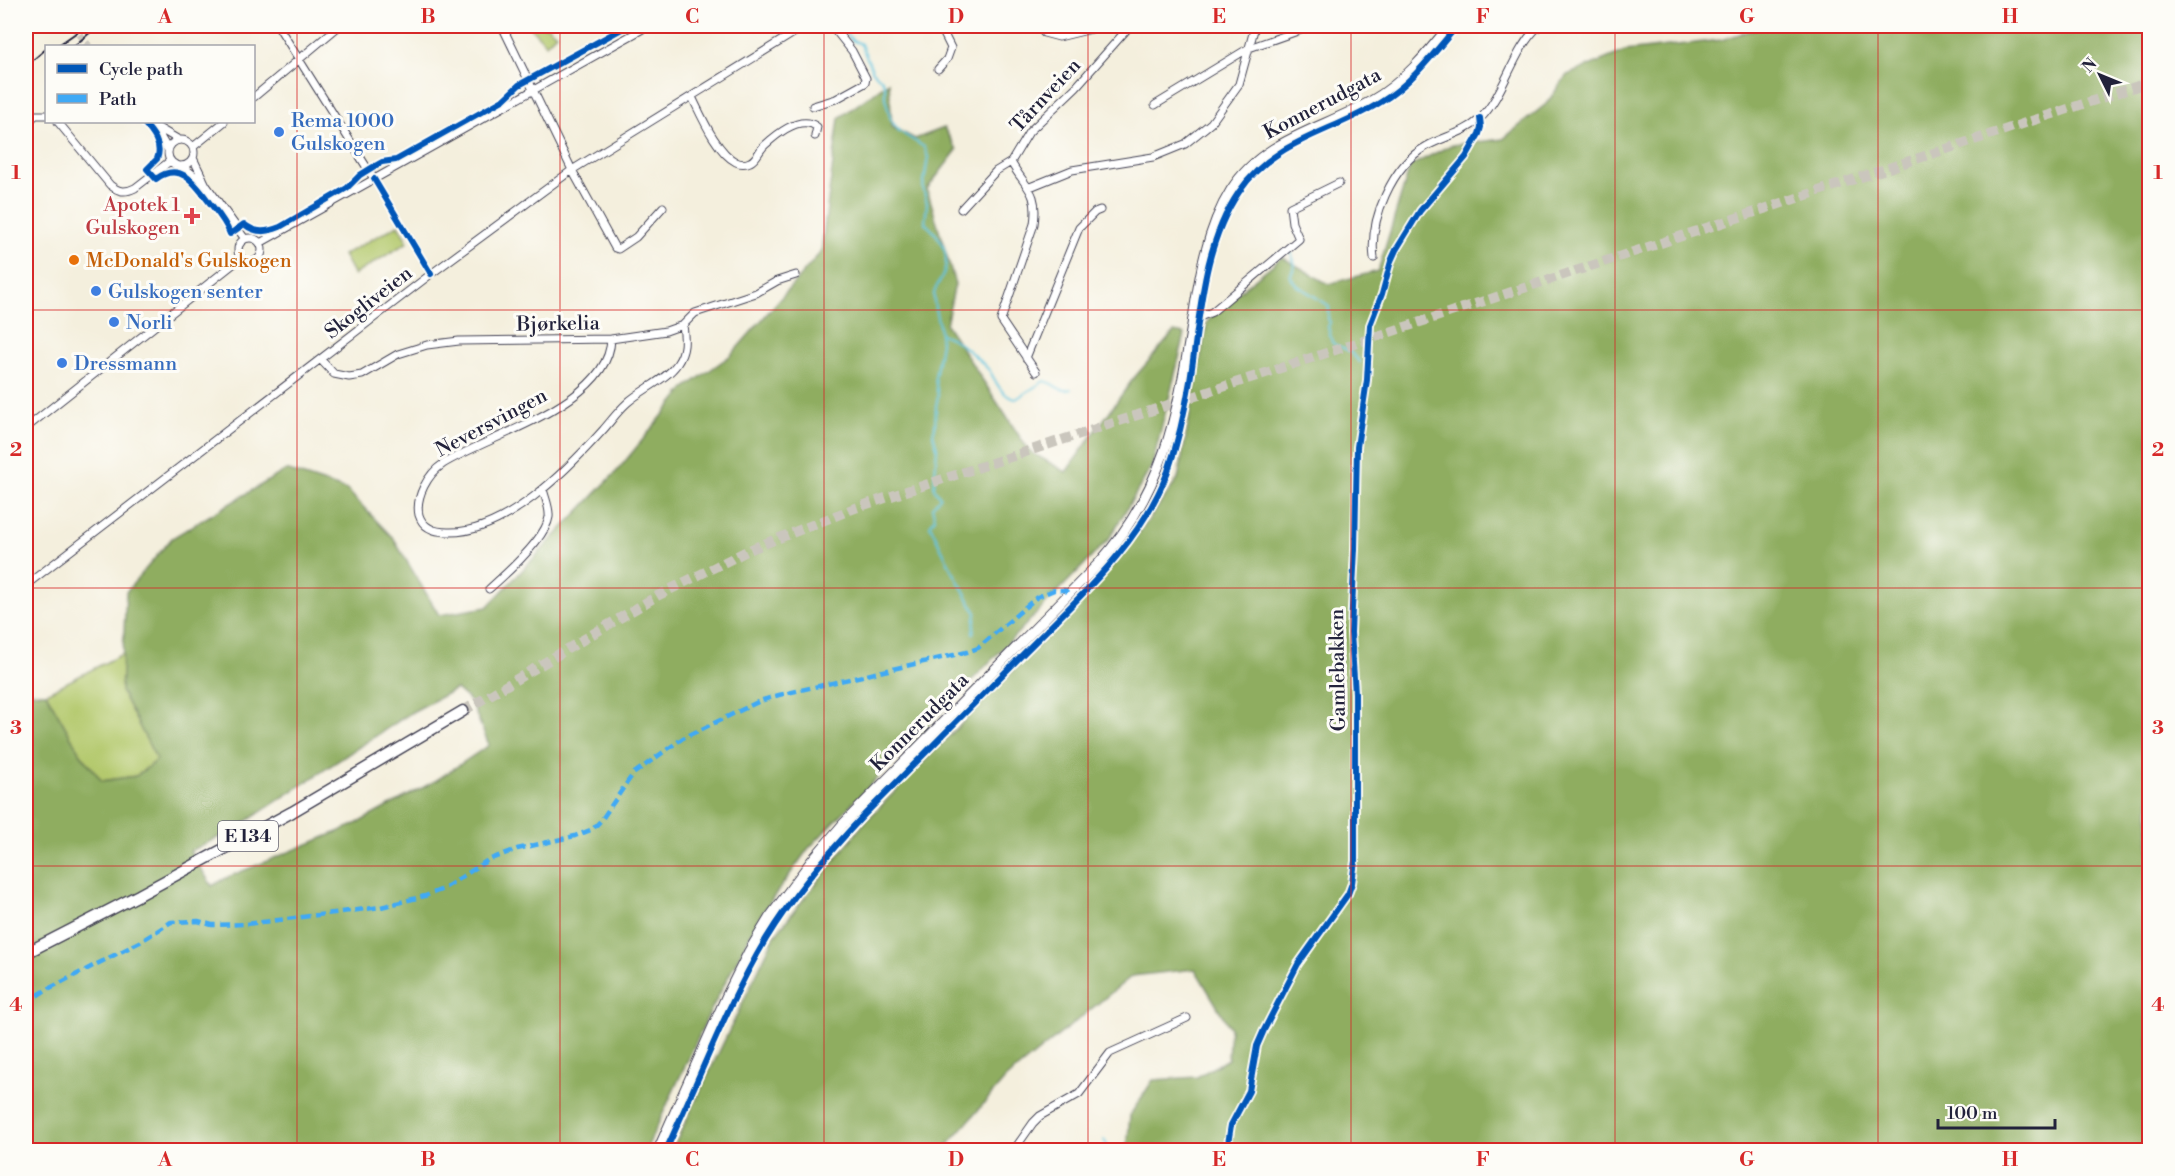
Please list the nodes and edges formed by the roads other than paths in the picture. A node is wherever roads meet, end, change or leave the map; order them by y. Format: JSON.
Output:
{"nodes":[{"id":1,"x":278,"y":26,"type":"edge"},
{"id":2,"x":339,"y":26,"type":"edge"},
{"id":3,"x":502,"y":26,"type":"edge"},
{"id":4,"x":648,"y":26,"type":"edge"},
{"id":5,"x":805,"y":26,"type":"edge"},
{"id":6,"x":832,"y":26,"type":"edge"},
{"id":7,"x":940,"y":26,"type":"edge"},
{"id":8,"x":1038,"y":26,"type":"edge"},
{"id":9,"x":1104,"y":26,"type":"edge"},
{"id":10,"x":1130,"y":26,"type":"edge"},
{"id":11,"x":1255,"y":26,"type":"edge"},
{"id":12,"x":1312,"y":26,"type":"edge"},
{"id":13,"x":1449,"y":26,"type":"edge"},
{"id":14,"x":1539,"y":26,"type":"edge"},
{"id":15,"x":1249,"y":48,"type":"junction"},
{"id":16,"x":300,"y":58,"type":"junction"},
{"id":17,"x":938,"y":69,"type":"dead end"},
{"id":18,"x":532,"y":91,"type":"junction"},
{"id":19,"x":255,"y":97,"type":"edge"},
{"id":20,"x":692,"y":97,"type":"junction"},
{"id":21,"x":1155,"y":105,"type":"dead end"},
{"id":22,"x":813,"y":106,"type":"dead end"},
{"id":23,"x":45,"y":115,"type":"edge"},
{"id":24,"x":26,"y":123,"type":"edge"},
{"id":25,"x":59,"y":123,"type":"edge"},
{"id":26,"x":223,"y":123,"type":"edge"},
{"id":27,"x":154,"y":124,"type":"edge"},
{"id":28,"x":815,"y":135,"type":"dead end"},
{"id":29,"x":179,"y":140,"type":"junction"},
{"id":30,"x":193,"y":147,"type":"junction"},
{"id":31,"x":168,"y":150,"type":"junction"},
{"id":32,"x":193,"y":158,"type":"junction"},
{"id":33,"x":170,"y":161,"type":"junction"},
{"id":34,"x":1011,"y":162,"type":"junction"},
{"id":35,"x":182,"y":166,"type":"junction"},
{"id":36,"x":572,"y":171,"type":"junction"},
{"id":37,"x":374,"y":179,"type":"junction"},
{"id":38,"x":1339,"y":183,"type":"dead end"},
{"id":39,"x":206,"y":185,"type":"junction"},
{"id":40,"x":1030,"y":187,"type":"junction"},
{"id":41,"x":663,"y":207,"type":"dead end"},
{"id":42,"x":961,"y":209,"type":"dead end"},
{"id":43,"x":1100,"y":210,"type":"dead end"},
{"id":44,"x":245,"y":239,"type":"junction"},
{"id":45,"x":260,"y":243,"type":"junction"},
{"id":46,"x":241,"y":258,"type":"junction"},
{"id":47,"x":1374,"y":258,"type":"dead end"},
{"id":48,"x":796,"y":275,"type":"dead end"},
{"id":49,"x":1192,"y":320,"type":"junction"},
{"id":50,"x":683,"y":325,"type":"junction"},
{"id":51,"x":611,"y":339,"type":"junction"},
{"id":52,"x":1026,"y":358,"type":"junction"},
{"id":53,"x":321,"y":360,"type":"junction"},
{"id":54,"x":1036,"y":372,"type":"dead end"},
{"id":55,"x":26,"y":428,"type":"edge"},
{"id":56,"x":543,"y":489,"type":"junction"},
{"id":57,"x":26,"y":585,"type":"edge"},
{"id":58,"x":489,"y":589,"type":"dead end"},
{"id":59,"x":463,"y":711,"type":"tunnel mouth"},
{"id":60,"x":26,"y":953,"type":"edge"},
{"id":61,"x":1187,"y":1018,"type":"dead end"},
{"id":62,"x":658,"y":1150,"type":"edge"},
{"id":63,"x":1014,"y":1150,"type":"edge"}],
"edges":[{"from":1,"to":16,"type":"street"},
{"from":2,"to":16,"type":"street"},
{"from":3,"to":18,"type":"street"},
{"from":4,"to":18,"type":"street"},
{"from":5,"to":20,"type":"street","name":"Skogliveien"},
{"from":6,"to":22,"type":"street"},
{"from":7,"to":17,"type":"street"},
{"from":8,"to":9,"type":"street"},
{"from":10,"to":34,"type":"street","name":"Tårnveien"},
{"from":11,"to":15,"type":"street"},
{"from":12,"to":15,"type":"street"},
{"from":13,"to":49,"type":"main road","name":"Konnerudgata"},
{"from":14,"to":47,"type":"street"},
{"from":15,"to":21,"type":"street"},
{"from":15,"to":40,"type":"street"},
{"from":16,"to":19,"type":"street"},
{"from":16,"to":37,"type":"street"},
{"from":18,"to":36,"type":"street"},
{"from":18,"to":37,"type":"street"},
{"from":20,"to":28,"type":"street"},
{"from":20,"to":36,"type":"street","name":"Skogliveien"},
{"from":23,"to":24,"type":"street"},
{"from":25,"to":33,"type":"street"},
{"from":26,"to":30,"type":"street"},
{"from":27,"to":29,"type":"street"},
{"from":27,"to":31,"type":"street"},
{"from":29,"to":30,"type":"street"},
{"from":29,"to":31,"type":"street"},
{"from":30,"to":32,"type":"street"},
{"from":31,"to":33,"type":"street"},
{"from":32,"to":35,"type":"street"},
{"from":32,"to":39,"type":"street"},
{"from":33,"to":35,"type":"street"},
{"from":34,"to":40,"type":"street","name":"Tårnveien"},
{"from":34,"to":42,"type":"street","name":"Tårnveien"},
{"from":35,"to":39,"type":"street"},
{"from":36,"to":41,"type":"street"},
{"from":36,"to":53,"type":"street","name":"Skogliveien"},
{"from":37,"to":45,"type":"street"},
{"from":38,"to":49,"type":"street"},
{"from":39,"to":44,"type":"street"},
{"from":40,"to":52,"type":"street"},
{"from":43,"to":52,"type":"street"},
{"from":44,"to":45,"type":"street"},
{"from":44,"to":46,"type":"street"},
{"from":45,"to":46,"type":"street"},
{"from":46,"to":55,"type":"street"},
{"from":48,"to":50,"type":"street","name":"Bjørkelia"},
{"from":49,"to":62,"type":"main road","name":"Konnerudgata"},
{"from":50,"to":51,"type":"street","name":"Bjørkelia"},
{"from":50,"to":56,"type":"street","name":"Neversvingen"},
{"from":51,"to":53,"type":"street","name":"Bjørkelia"},
{"from":51,"to":56,"type":"street","name":"Neversvingen"},
{"from":52,"to":54,"type":"street"},
{"from":53,"to":57,"type":"street","name":"Skogliveien"},
{"from":56,"to":58,"type":"street"},
{"from":59,"to":60,"type":"highway","number":"E 134"},
{"from":61,"to":63,"type":"street"}]}
